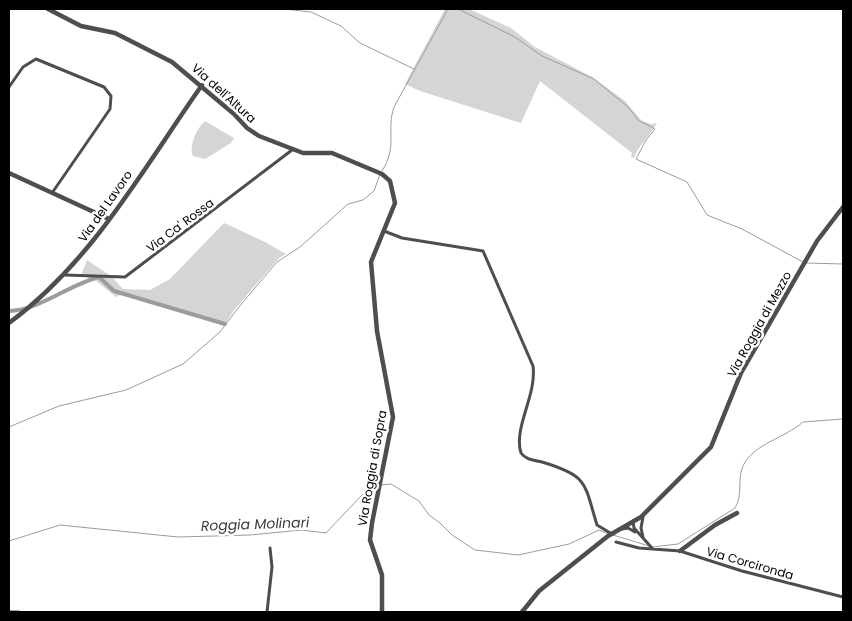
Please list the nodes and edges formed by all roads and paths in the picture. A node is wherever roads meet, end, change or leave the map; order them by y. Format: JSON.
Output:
{"nodes":[{"id":1,"x":48,"y":9,"type":"edge"},
{"id":2,"x":202,"y":85,"type":"junction"},
{"id":3,"x":9,"y":88,"type":"edge"},
{"id":4,"x":292,"y":150,"type":"junction"},
{"id":5,"x":9,"y":172,"type":"edge"},
{"id":6,"x":390,"y":182,"type":"joint"},
{"id":7,"x":52,"y":193,"type":"junction"},
{"id":8,"x":843,"y":206,"type":"edge"},
{"id":9,"x":109,"y":219,"type":"junction"},
{"id":10,"x":384,"y":231,"type":"junction"},
{"id":11,"x":65,"y":275,"type":"junction"},
{"id":12,"x":9,"y":323,"type":"edge"},
{"id":13,"x":646,"y":512,"type":"junction"},
{"id":14,"x":737,"y":513,"type":"dead end"},
{"id":15,"x":633,"y":521,"type":"junction"},
{"id":16,"x":612,"y":534,"type":"junction"},
{"id":17,"x":644,"y":538,"type":"junction"},
{"id":18,"x":616,"y":542,"type":"dead end"},
{"id":19,"x":270,"y":548,"type":"dead end"},
{"id":20,"x":653,"y":548,"type":"junction"},
{"id":21,"x":680,"y":551,"type":"junction"},
{"id":22,"x":843,"y":597,"type":"edge"},
{"id":23,"x":9,"y":612,"type":"edge"},
{"id":24,"x":19,"y":612,"type":"edge"},
{"id":25,"x":268,"y":612,"type":"edge"},
{"id":26,"x":382,"y":612,"type":"edge"},
{"id":27,"x":522,"y":612,"type":"edge"}],
"edges":[{"from":1,"to":2,"type":"street","name":"Via dell'Altura"},
{"from":2,"to":4,"type":"street","name":"Via dell'Altura"},
{"from":2,"to":9,"type":"street","name":"Via del Lavoro"},
{"from":3,"to":7,"type":"street"},
{"from":4,"to":6,"type":"street","name":"Via dell'Altura"},
{"from":4,"to":11,"type":"street","name":"Via Ca' Rossa"},
{"from":5,"to":7,"type":"street"},
{"from":6,"to":10,"type":"street","name":"Via Roggia di Sopra"},
{"from":7,"to":9,"type":"street"},
{"from":8,"to":13,"type":"street","name":"Via Roggia di Mezzo"},
{"from":9,"to":11,"type":"street","name":"Via del Lavoro"},
{"from":10,"to":16,"type":"street"},
{"from":10,"to":26,"type":"street","name":"Via Roggia di Sopra"},
{"from":11,"to":12,"type":"street","name":"Via del Lavoro"},
{"from":13,"to":15,"type":"street","name":"Via Roggia di Mezzo"},
{"from":13,"to":17,"type":"street"},
{"from":14,"to":21,"type":"street"},
{"from":15,"to":16,"type":"street","name":"Via Roggia di Mezzo"},
{"from":15,"to":17,"type":"street"},
{"from":16,"to":17,"type":"street"},
{"from":16,"to":27,"type":"street","name":"Via Roggia di Mezzo"},
{"from":17,"to":20,"type":"street"},
{"from":18,"to":20,"type":"street","name":"Via Corcironda"},
{"from":19,"to":25,"type":"street"},
{"from":20,"to":21,"type":"street","name":"Via Corcironda"},
{"from":21,"to":22,"type":"street","name":"Via Corcironda"},
{"from":23,"to":24,"type":"street"}]}
